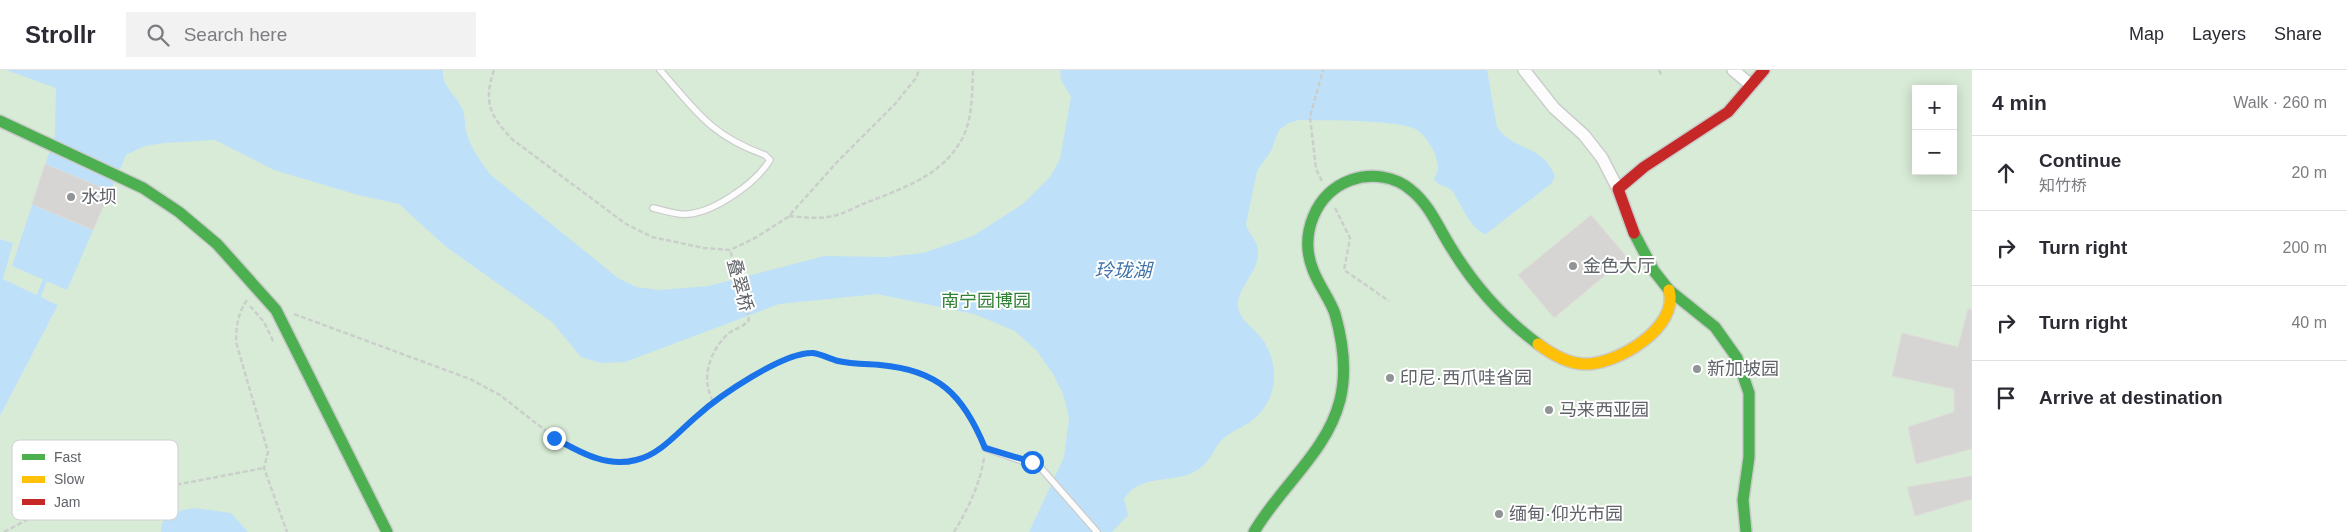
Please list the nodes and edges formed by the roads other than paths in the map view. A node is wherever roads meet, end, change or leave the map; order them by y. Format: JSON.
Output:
{"nodes":[{"id":1,"x":660,"y":70,"type":"edge"},
{"id":2,"x":1524,"y":70,"type":"edge"},
{"id":3,"x":1733,"y":70,"type":"edge"},
{"id":4,"x":1764,"y":70,"type":"edge"},
{"id":5,"x":1750,"y":85,"type":"junction"},
{"id":6,"x":0,"y":122,"type":"edge"},
{"id":7,"x":1618,"y":189,"type":"junction"},
{"id":8,"x":653,"y":208,"type":"dead end"},
{"id":9,"x":1669,"y":290,"type":"junction"},
{"id":10,"x":985,"y":448,"type":"road end"},
{"id":11,"x":387,"y":532,"type":"edge"},
{"id":12,"x":1097,"y":532,"type":"edge"},
{"id":13,"x":1254,"y":532,"type":"edge"},
{"id":14,"x":1746,"y":532,"type":"edge"}],
"edges":[{"from":1,"to":8,"type":"lane"},
{"from":2,"to":7,"type":"street"},
{"from":3,"to":5,"type":"street"},
{"from":4,"to":5,"type":"street"},
{"from":5,"to":7,"type":"street"},
{"from":6,"to":11,"type":"street"},
{"from":7,"to":9,"type":"street"},
{"from":9,"to":13,"type":"street"},
{"from":9,"to":14,"type":"street"},
{"from":10,"to":12,"type":"lane"}]}
